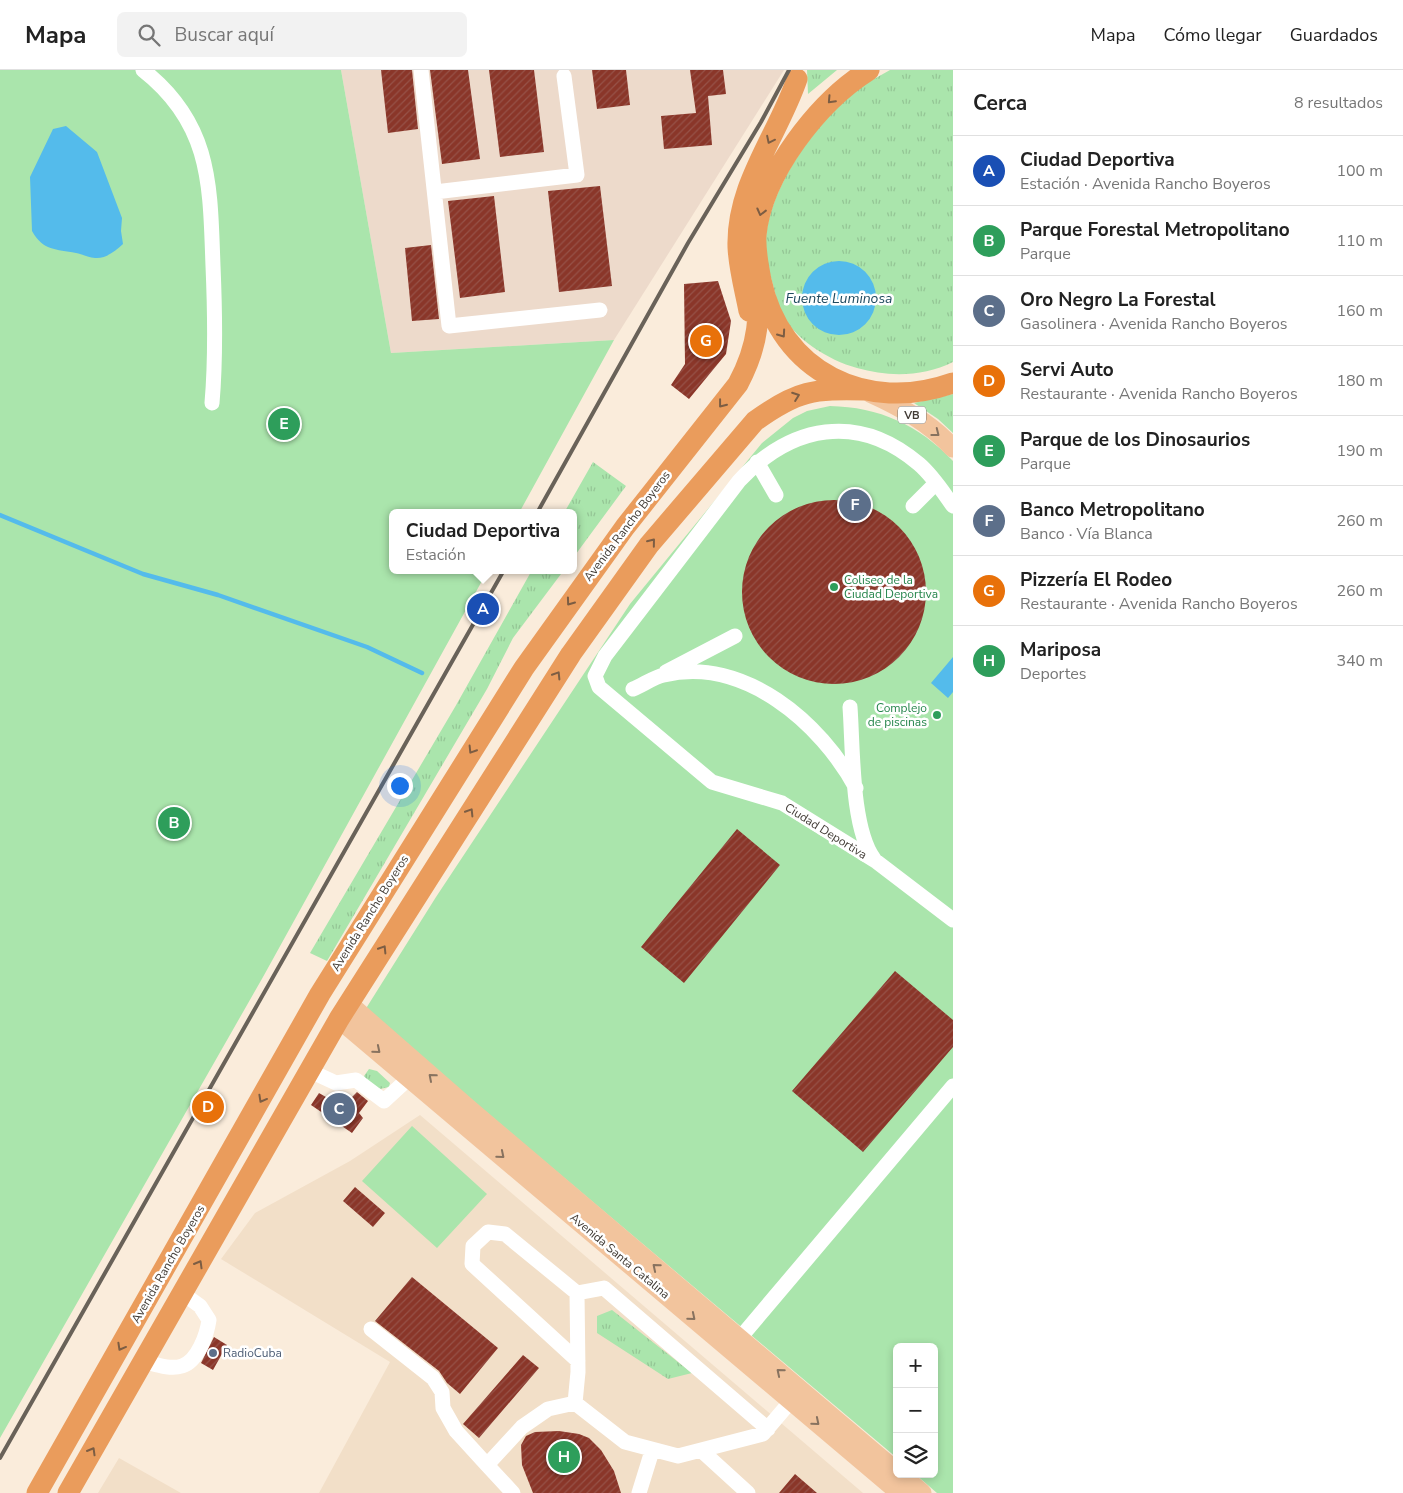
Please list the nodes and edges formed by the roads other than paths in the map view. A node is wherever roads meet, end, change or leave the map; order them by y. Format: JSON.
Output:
{"nodes":[{"id":1,"x":143,"y":70,"type":"edge"},
{"id":2,"x":422,"y":70,"type":"edge"},
{"id":3,"x":869,"y":70,"type":"edge"},
{"id":4,"x":797,"y":74,"type":"edge"},
{"id":5,"x":564,"y":76,"type":"dead end"},
{"id":6,"x":777,"y":172,"type":"junction"},
{"id":7,"x":435,"y":192,"type":"junction"},
{"id":8,"x":756,"y":255,"type":"junction"},
{"id":9,"x":600,"y":310,"type":"dead end"},
{"id":10,"x":749,"y":363,"type":"junction"},
{"id":11,"x":953,"y":383,"type":"edge"},
{"id":12,"x":865,"y":390,"type":"junction"},
{"id":13,"x":212,"y":403,"type":"dead end"},
{"id":14,"x":953,"y":448,"type":"edge"},
{"id":15,"x":757,"y":462,"type":"junction"},
{"id":16,"x":936,"y":482,"type":"junction"},
{"id":17,"x":776,"y":495,"type":"dead end"},
{"id":18,"x":913,"y":506,"type":"dead end"},
{"id":19,"x":953,"y":506,"type":"edge"},
{"id":20,"x":735,"y":636,"type":"dead end"},
{"id":21,"x":633,"y":689,"type":"junction"},
{"id":22,"x":609,"y":695,"type":"junction"},
{"id":23,"x":850,"y":707,"type":"dead end"},
{"id":24,"x":856,"y":788,"type":"junction"},
{"id":25,"x":877,"y":862,"type":"junction"},
{"id":26,"x":953,"y":920,"type":"edge"},
{"id":27,"x":347,"y":950,"type":"junction"},
{"id":28,"x":347,"y":1007,"type":"junction"},
{"id":29,"x":285,"y":1056,"type":"junction"},
{"id":30,"x":310,"y":1071,"type":"junction"},
{"id":31,"x":409,"y":1078,"type":"junction"},
{"id":32,"x":953,"y":1086,"type":"edge"},
{"id":33,"x":182,"y":1293,"type":"junction"},
{"id":34,"x":577,"y":1293,"type":"junction"},
{"id":35,"x":372,"y":1329,"type":"dead end"},
{"id":36,"x":740,"y":1338,"type":"junction"},
{"id":37,"x":578,"y":1361,"type":"junction"},
{"id":38,"x":143,"y":1362,"type":"junction"},
{"id":39,"x":791,"y":1401,"type":"junction"},
{"id":40,"x":575,"y":1403,"type":"junction"},
{"id":41,"x":768,"y":1429,"type":"junction"},
{"id":42,"x":652,"y":1451,"type":"junction"},
{"id":43,"x":703,"y":1452,"type":"junction"},
{"id":44,"x":488,"y":1465,"type":"junction"},
{"id":45,"x":893,"y":1469,"type":"edge"},
{"id":46,"x":905,"y":1478,"type":"edge"},
{"id":47,"x":37,"y":1493,"type":"edge"},
{"id":48,"x":68,"y":1493,"type":"edge"},
{"id":49,"x":513,"y":1493,"type":"edge"},
{"id":50,"x":638,"y":1493,"type":"edge"},
{"id":51,"x":748,"y":1493,"type":"edge"},
{"id":52,"x":900,"y":1493,"type":"edge"},
{"id":53,"x":922,"y":1493,"type":"edge"}],
"edges":[{"from":1,"to":13,"type":"lane"},
{"from":2,"to":7,"type":"lane"},
{"from":3,"to":6,"type":"highway","one_way":true},
{"from":4,"to":6,"type":"highway"},
{"from":4,"to":10,"type":"highway","one_way":true},
{"from":5,"to":7,"type":"lane"},
{"from":6,"to":8,"type":"highway","one_way":true},
{"from":7,"to":9,"type":"lane"},
{"from":8,"to":10,"type":"highway"},
{"from":8,"to":12,"type":"highway","one_way":true},
{"from":10,"to":27,"type":"highway","name":"Avenida Rancho Boyeros","one_way":true},
{"from":11,"to":12,"type":"highway"},
{"from":12,"to":14,"type":"main road","number":"VB","one_way":true},
{"from":28,"to":12,"type":"highway","one_way":true},
{"from":15,"to":16,"type":"lane","name":"Ciudad Deportiva"},
{"from":15,"to":17,"type":"lane"},
{"from":15,"to":22,"type":"lane","name":"Ciudad Deportiva"},
{"from":16,"to":18,"type":"lane"},
{"from":16,"to":19,"type":"lane","name":"Ciudad Deportiva"},
{"from":20,"to":21,"type":"lane"},
{"from":21,"to":22,"type":"lane"},
{"from":21,"to":24,"type":"lane"},
{"from":22,"to":25,"type":"lane","name":"Ciudad Deportiva"},
{"from":23,"to":24,"type":"lane"},
{"from":24,"to":25,"type":"lane"},
{"from":25,"to":26,"type":"lane","name":"Ciudad Deportiva"},
{"from":27,"to":28,"type":"highway"},
{"from":27,"to":29,"type":"highway","name":"Avenida Rancho Boyeros"},
{"from":28,"to":29,"type":"highway"},
{"from":28,"to":30,"type":"highway"},
{"from":28,"to":31,"type":"main road","name":"Avenida Santa Catalina","one_way":true},
{"from":36,"to":28,"type":"main road","name":"Avenida Santa Catalina","one_way":true},
{"from":29,"to":47,"type":"highway","name":"Avenida Rancho Boyeros","one_way":true},
{"from":30,"to":31,"type":"lane"},
{"from":33,"to":30,"type":"highway","one_way":true},
{"from":31,"to":39,"type":"main road","name":"Avenida Santa Catalina","one_way":true},
{"from":32,"to":36,"type":"lane"},
{"from":33,"to":38,"type":"highway"},
{"from":33,"to":38,"type":"lane"},
{"from":34,"to":37,"type":"lane"},
{"from":34,"to":37,"type":"lane"},
{"from":34,"to":41,"type":"lane"},
{"from":35,"to":44,"type":"lane"},
{"from":45,"to":36,"type":"main road","name":"Avenida Santa Catalina","one_way":true},
{"from":37,"to":40,"type":"lane"},
{"from":48,"to":38,"type":"highway","one_way":true},
{"from":39,"to":41,"type":"lane"},
{"from":39,"to":52,"type":"main road","name":"Avenida Santa Catalina","one_way":true},
{"from":40,"to":42,"type":"lane"},
{"from":40,"to":44,"type":"lane"},
{"from":41,"to":43,"type":"lane"},
{"from":42,"to":43,"type":"lane"},
{"from":42,"to":50,"type":"lane"},
{"from":43,"to":51,"type":"lane"},
{"from":44,"to":49,"type":"lane"},
{"from":46,"to":53,"type":"main road"}]}
